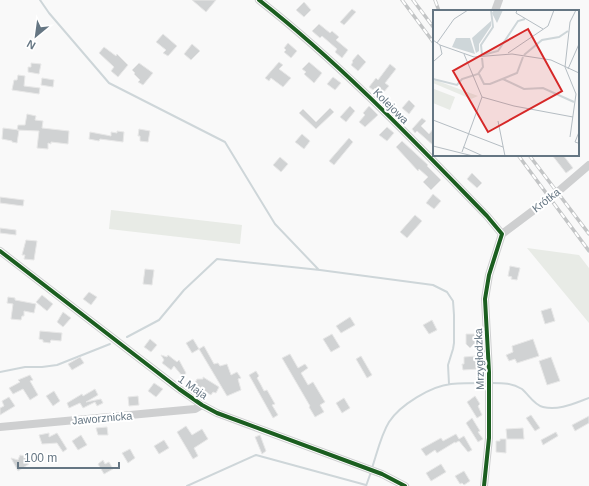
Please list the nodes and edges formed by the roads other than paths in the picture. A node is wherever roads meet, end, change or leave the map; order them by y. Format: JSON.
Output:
{"nodes":[{"id":1,"x":259,"y":0,"type":"edge"},
{"id":2,"x":499,"y":0,"type":"edge"},
{"id":3,"x":495,"y":10,"type":"edge"},
{"id":4,"x":589,"y":165,"type":"edge"},
{"id":5,"x":502,"y":234,"type":"junction"},
{"id":6,"x":0,"y":251,"type":"edge"},
{"id":7,"x":202,"y":405,"type":"junction"},
{"id":8,"x":0,"y":427,"type":"edge"},
{"id":9,"x":404,"y":486,"type":"edge"},
{"id":10,"x":484,"y":486,"type":"edge"}],
"edges":[{"from":1,"to":5,"type":"street","name":"Kolejowa"},
{"from":2,"to":3,"type":"street"},
{"from":4,"to":5,"type":"street","name":"Krótka"},
{"from":5,"to":10,"type":"street","name":"Mrzygłodzka"},
{"from":6,"to":7,"type":"street","name":"1 Maja"},
{"from":7,"to":8,"type":"street","name":"Jaworznicka"},
{"from":7,"to":9,"type":"street","name":"1 Maja"}]}
